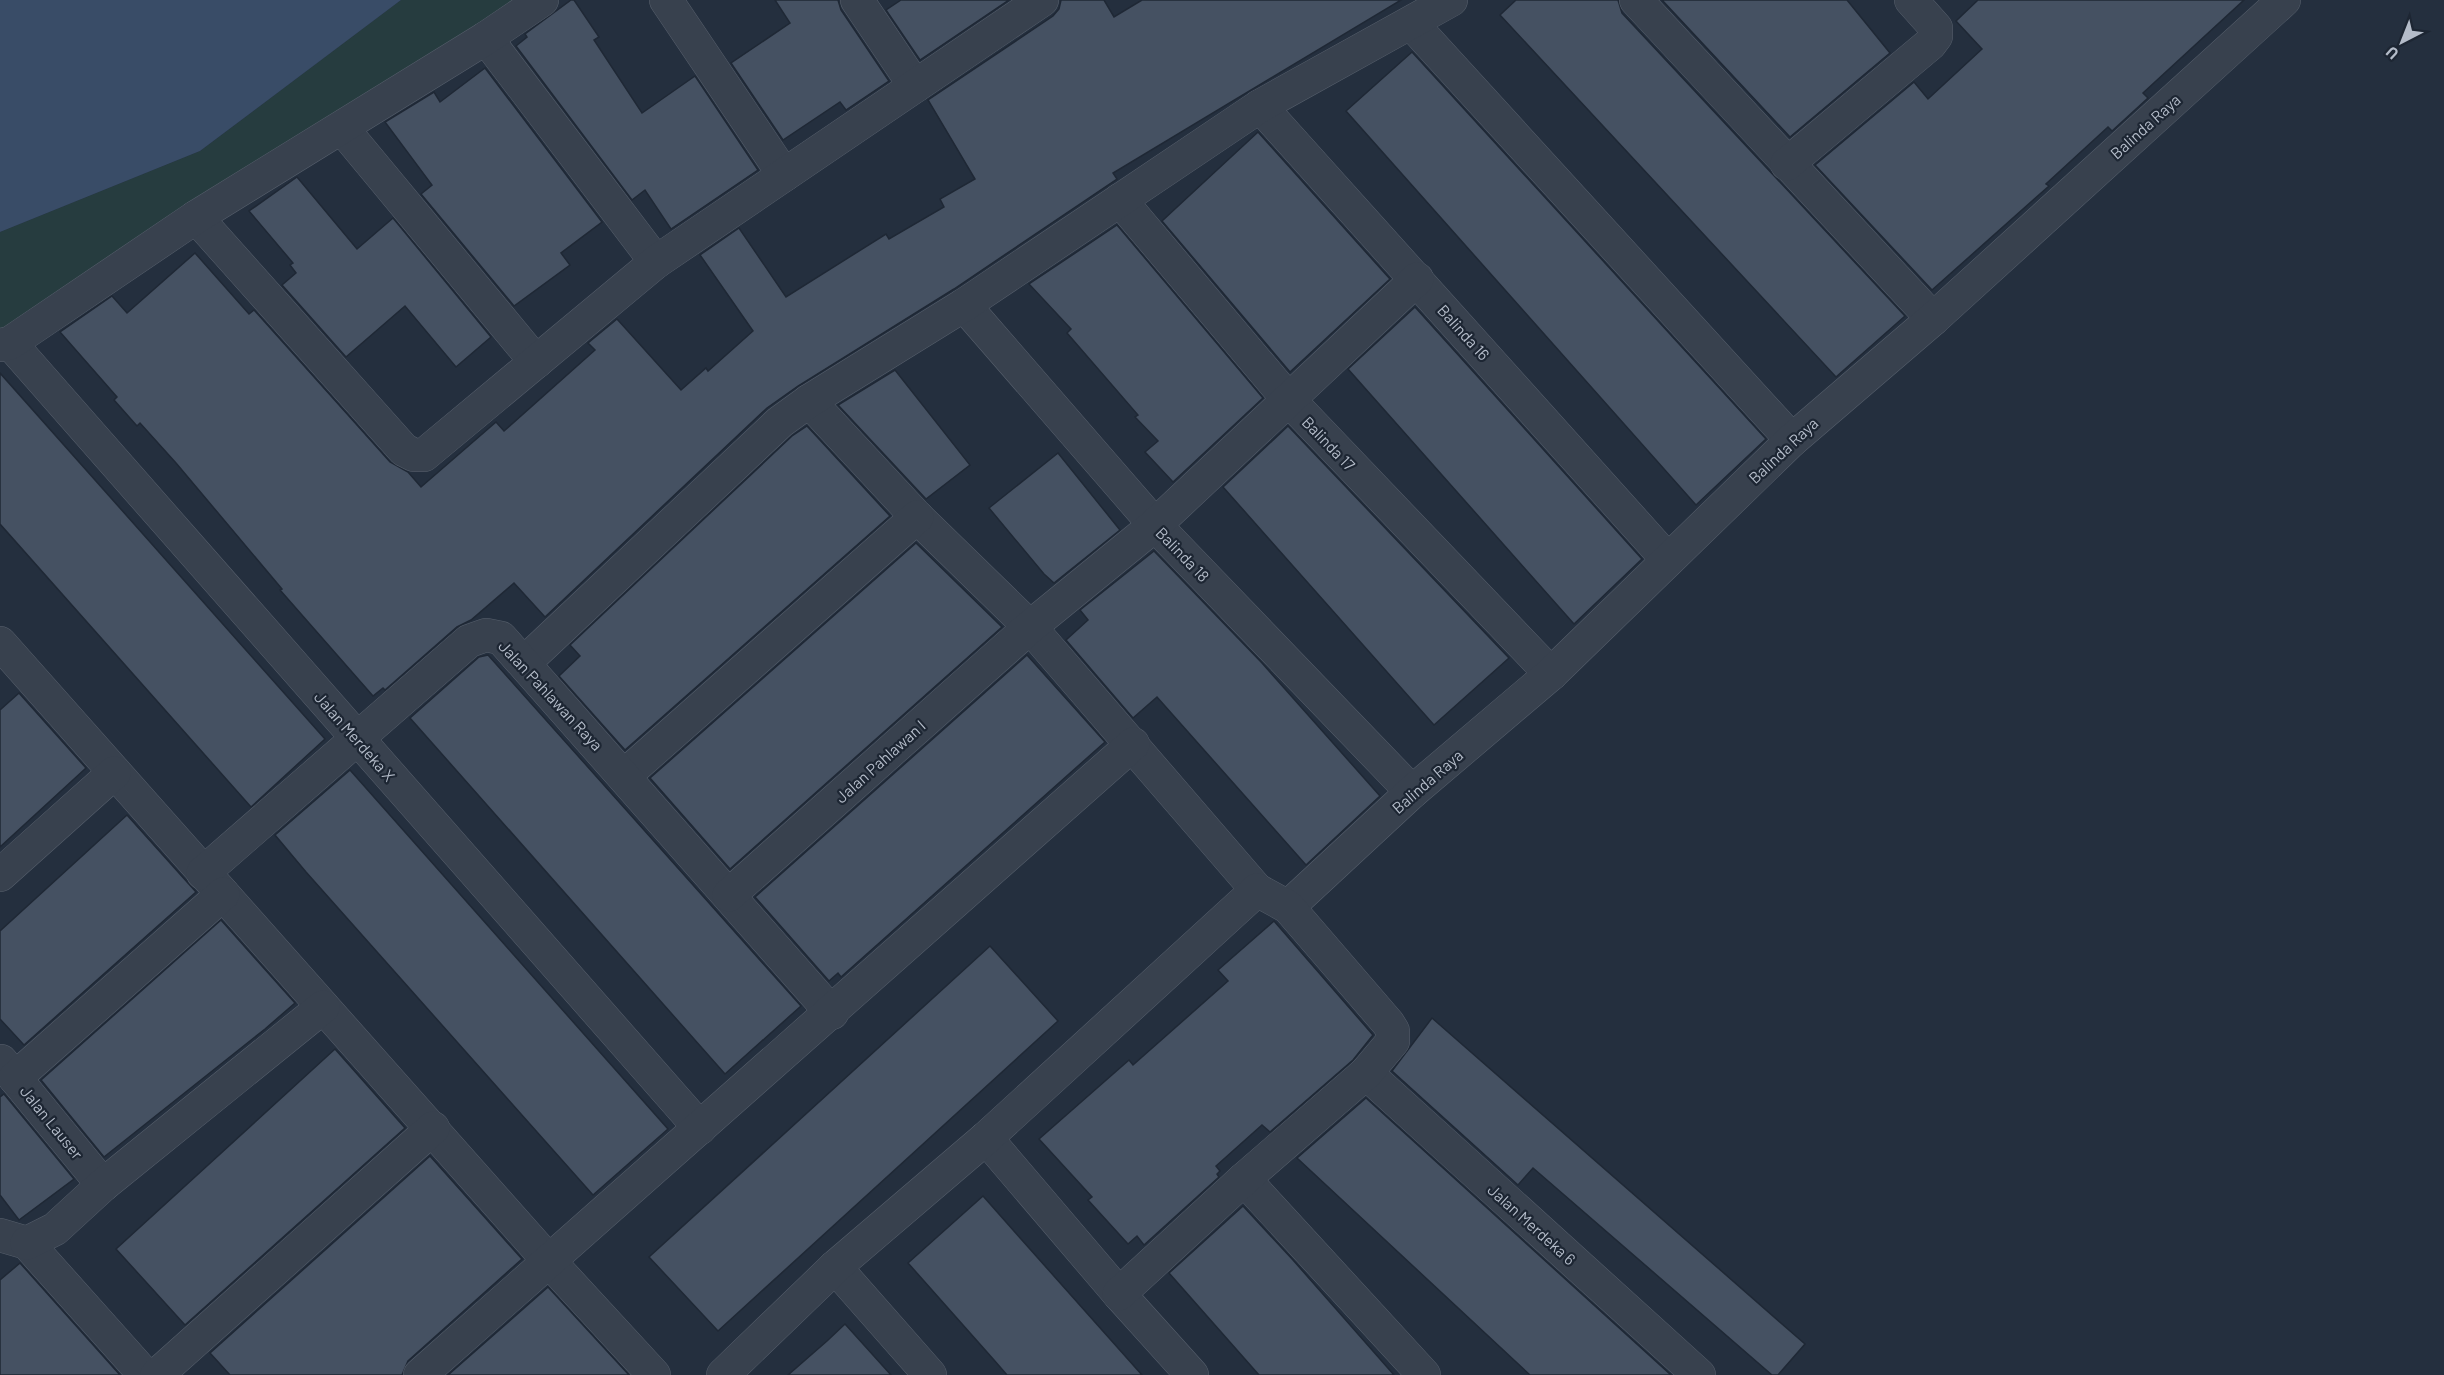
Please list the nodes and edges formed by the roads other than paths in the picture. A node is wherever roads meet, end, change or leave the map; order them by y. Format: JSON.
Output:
{"nodes":[{"id":1,"x":542,"y":0,"type":"edge"},
{"id":2,"x":666,"y":0,"type":"edge"},
{"id":3,"x":857,"y":0,"type":"edge"},
{"id":4,"x":1042,"y":0,"type":"edge"},
{"id":5,"x":1450,"y":0,"type":"edge"},
{"id":6,"x":1636,"y":0,"type":"edge"},
{"id":7,"x":1911,"y":0,"type":"edge"},
{"id":8,"x":2284,"y":0,"type":"edge"},
{"id":9,"x":1412,"y":24,"type":"junction"},
{"id":10,"x":486,"y":38,"type":"junction"},
{"id":11,"x":915,"y":86,"type":"junction"},
{"id":12,"x":1260,"y":106,"type":"junction"},
{"id":13,"x":342,"y":128,"type":"junction"},
{"id":14,"x":1787,"y":164,"type":"junction"},
{"id":15,"x":784,"y":175,"type":"junction"},
{"id":16,"x":1120,"y":200,"type":"junction"},
{"id":17,"x":196,"y":217,"type":"junction"},
{"id":18,"x":656,"y":262,"type":"junction"},
{"id":19,"x":1417,"y":279,"type":"junction"},
{"id":20,"x":964,"y":305,"type":"junction"},
{"id":21,"x":1933,"y":319,"type":"junction"},
{"id":22,"x":5,"y":344,"type":"edge"},
{"id":23,"x":536,"y":362,"type":"junction"},
{"id":24,"x":1288,"y":399,"type":"junction"},
{"id":25,"x":809,"y":401,"type":"junction"},
{"id":26,"x":1792,"y":440,"type":"junction"},
{"id":27,"x":917,"y":517,"type":"junction"},
{"id":28,"x":1155,"y":525,"type":"junction"},
{"id":29,"x":1668,"y":560,"type":"junction"},
{"id":30,"x":1030,"y":627,"type":"junction"},
{"id":31,"x":5,"y":658,"type":"edge"},
{"id":32,"x":524,"y":663,"type":"junction"},
{"id":33,"x":1551,"y":675,"type":"junction"},
{"id":34,"x":357,"y":738,"type":"junction"},
{"id":35,"x":1133,"y":744,"type":"junction"},
{"id":36,"x":114,"y":773,"type":"junction"},
{"id":37,"x":624,"y":776,"type":"junction"},
{"id":38,"x":1412,"y":792,"type":"junction"},
{"id":39,"x":0,"y":876,"type":"edge"},
{"id":40,"x":213,"y":884,"type":"junction"},
{"id":41,"x":1257,"y":890,"type":"junction"},
{"id":42,"x":729,"y":895,"type":"junction"},
{"id":43,"x":1288,"y":907,"type":"junction"},
{"id":44,"x":323,"y":1007,"type":"junction"},
{"id":45,"x":832,"y":1013,"type":"junction"},
{"id":46,"x":7,"y":1069,"type":"edge"},
{"id":47,"x":1366,"y":1072,"type":"junction"},
{"id":48,"x":433,"y":1128,"type":"junction"},
{"id":49,"x":700,"y":1128,"type":"junction"},
{"id":50,"x":986,"y":1138,"type":"junction"},
{"id":51,"x":1244,"y":1179,"type":"junction"},
{"id":52,"x":103,"y":1185,"type":"junction"},
{"id":53,"x":13,"y":1239,"type":"edge"},
{"id":54,"x":549,"y":1261,"type":"junction"},
{"id":55,"x":835,"y":1267,"type":"junction"},
{"id":56,"x":1119,"y":1294,"type":"junction"},
{"id":57,"x":145,"y":1375,"type":"edge"},
{"id":58,"x":158,"y":1375,"type":"edge"},
{"id":59,"x":420,"y":1375,"type":"edge"},
{"id":60,"x":654,"y":1375,"type":"edge"},
{"id":61,"x":723,"y":1375,"type":"edge"},
{"id":62,"x":930,"y":1375,"type":"edge"},
{"id":63,"x":1192,"y":1375,"type":"edge"},
{"id":64,"x":1424,"y":1375,"type":"edge"},
{"id":65,"x":1699,"y":1375,"type":"edge"}],
"edges":[{"from":1,"to":10,"type":"street"},
{"from":2,"to":15,"type":"street"},
{"from":3,"to":11,"type":"street"},
{"from":4,"to":11,"type":"street"},
{"from":5,"to":9,"type":"street"},
{"from":6,"to":14,"type":"street"},
{"from":7,"to":14,"type":"street"},
{"from":8,"to":21,"type":"street","name":"Balinda Raya"},
{"from":9,"to":12,"type":"street"},
{"from":9,"to":26,"type":"street"},
{"from":10,"to":13,"type":"street"},
{"from":10,"to":18,"type":"street"},
{"from":11,"to":15,"type":"street"},
{"from":12,"to":16,"type":"street"},
{"from":12,"to":19,"type":"street","name":"Balinda 16"},
{"from":13,"to":17,"type":"street"},
{"from":13,"to":23,"type":"street"},
{"from":14,"to":21,"type":"street"},
{"from":15,"to":18,"type":"street"},
{"from":16,"to":20,"type":"street"},
{"from":16,"to":24,"type":"street","name":"Balinda 17"},
{"from":17,"to":22,"type":"street"},
{"from":17,"to":23,"type":"street"},
{"from":18,"to":23,"type":"street"},
{"from":19,"to":24,"type":"street","name":"Jalan Pahlawan I"},
{"from":19,"to":29,"type":"street","name":"Balinda 16"},
{"from":20,"to":25,"type":"street"},
{"from":20,"to":28,"type":"street","name":"Balinda 18"},
{"from":21,"to":26,"type":"street","name":"Balinda Raya"},
{"from":22,"to":34,"type":"street","name":"Jalan Merdeka X"},
{"from":24,"to":28,"type":"street","name":"Jalan Pahlawan I"},
{"from":24,"to":33,"type":"street","name":"Balinda 17"},
{"from":25,"to":27,"type":"street"},
{"from":25,"to":32,"type":"street"},
{"from":26,"to":29,"type":"street","name":"Balinda Raya"},
{"from":27,"to":30,"type":"street"},
{"from":27,"to":37,"type":"street"},
{"from":28,"to":30,"type":"street","name":"Jalan Pahlawan I"},
{"from":28,"to":38,"type":"street","name":"Balinda 18"},
{"from":29,"to":33,"type":"street","name":"Balinda Raya"},
{"from":30,"to":35,"type":"street"},
{"from":30,"to":42,"type":"street","name":"Jalan Pahlawan I"},
{"from":31,"to":36,"type":"street"},
{"from":32,"to":34,"type":"street","name":"Jalan Pahlawan Raya"},
{"from":32,"to":37,"type":"street","name":"Jalan Pahlawan Raya"},
{"from":33,"to":38,"type":"street","name":"Balinda Raya"},
{"from":34,"to":40,"type":"street","name":"Jalan Pahlawan Raya"},
{"from":34,"to":49,"type":"street","name":"Jalan Merdeka X"},
{"from":35,"to":41,"type":"street"},
{"from":35,"to":45,"type":"street"},
{"from":36,"to":39,"type":"street"},
{"from":36,"to":40,"type":"street"},
{"from":37,"to":42,"type":"street","name":"Jalan Pahlawan Raya"},
{"from":38,"to":43,"type":"street","name":"Balinda Raya"},
{"from":40,"to":44,"type":"street"},
{"from":40,"to":46,"type":"street","name":"Jalan Pahlawan Raya"},
{"from":41,"to":43,"type":"street"},
{"from":41,"to":50,"type":"street"},
{"from":42,"to":45,"type":"street","name":"Jalan Pahlawan Raya"},
{"from":43,"to":47,"type":"street"},
{"from":44,"to":48,"type":"street"},
{"from":44,"to":52,"type":"street"},
{"from":45,"to":49,"type":"street"},
{"from":46,"to":52,"type":"street","name":"Jalan Lauser"},
{"from":47,"to":51,"type":"street"},
{"from":47,"to":65,"type":"street","name":"Jalan Merdeka 6"},
{"from":48,"to":54,"type":"street"},
{"from":48,"to":58,"type":"street"},
{"from":49,"to":54,"type":"street"},
{"from":50,"to":55,"type":"street"},
{"from":50,"to":56,"type":"street"},
{"from":51,"to":56,"type":"street"},
{"from":51,"to":64,"type":"street"},
{"from":52,"to":53,"type":"street"},
{"from":53,"to":57,"type":"street"},
{"from":54,"to":59,"type":"street"},
{"from":54,"to":60,"type":"street"},
{"from":55,"to":61,"type":"street"},
{"from":55,"to":62,"type":"street"},
{"from":56,"to":63,"type":"street"}]}
